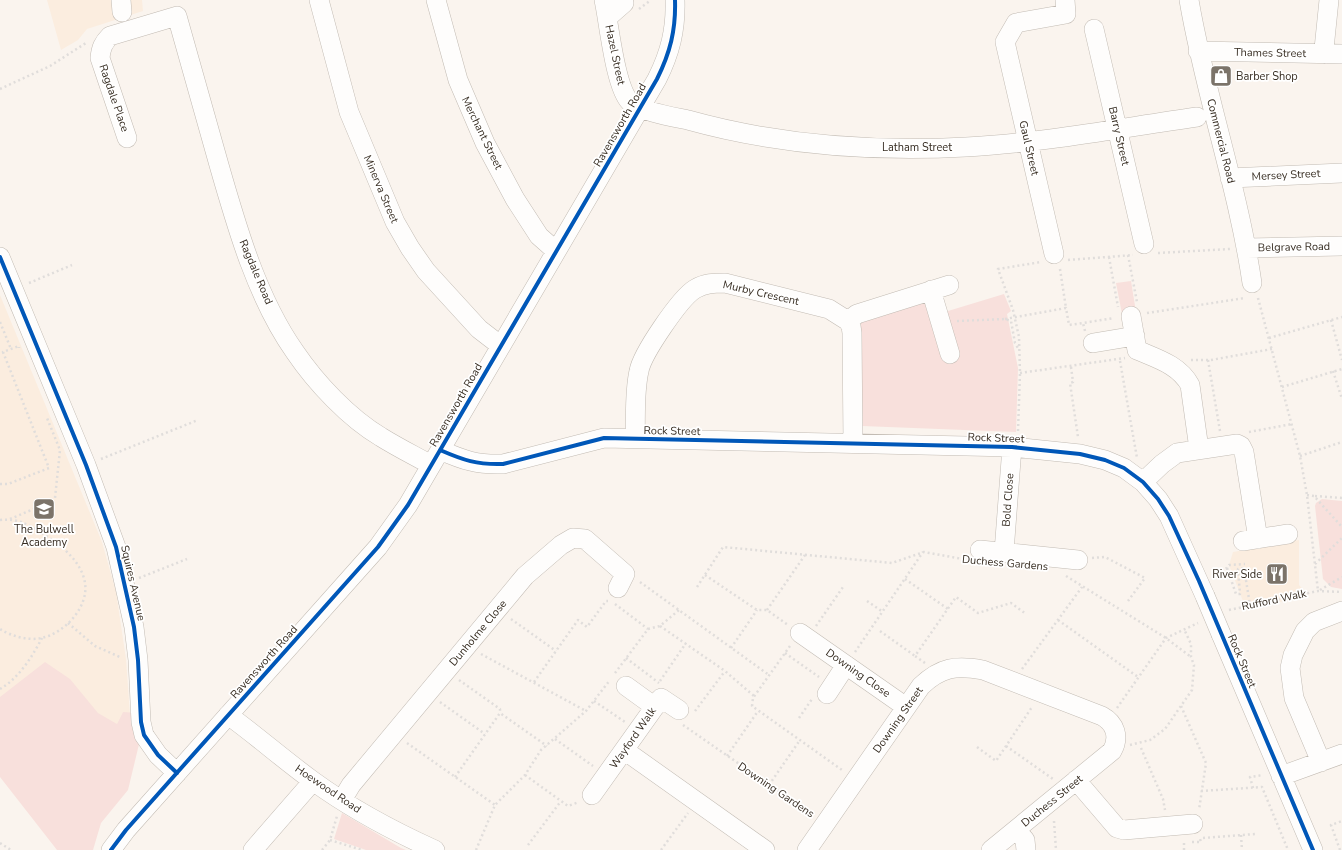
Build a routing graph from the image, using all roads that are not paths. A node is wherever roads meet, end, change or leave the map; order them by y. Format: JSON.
{"nodes":[{"id":1,"x":318,"y":0,"type":"edge"},
{"id":2,"x":436,"y":0,"type":"edge"},
{"id":3,"x":675,"y":0,"type":"edge"},
{"id":4,"x":1065,"y":0,"type":"edge"},
{"id":5,"x":1189,"y":0,"type":"edge"},
{"id":6,"x":1329,"y":0,"type":"edge"},
{"id":7,"x":624,"y":3,"type":"dead end"},
{"id":8,"x":606,"y":9,"type":"edge"},
{"id":9,"x":177,"y":16,"type":"joint"},
{"id":10,"x":1094,"y":29,"type":"dead end"},
{"id":11,"x":1198,"y":51,"type":"junction"},
{"id":12,"x":1334,"y":54,"type":"edge"},
{"id":13,"x":640,"y":107,"type":"junction"},
{"id":14,"x":1196,"y":117,"type":"dead end"},
{"id":15,"x":1117,"y":128,"type":"junction"},
{"id":16,"x":127,"y":138,"type":"dead end"},
{"id":17,"x":1028,"y":141,"type":"junction"},
{"id":18,"x":1342,"y":172,"type":"edge"},
{"id":19,"x":1230,"y":178,"type":"junction"},
{"id":20,"x":1342,"y":246,"type":"edge"},
{"id":21,"x":1247,"y":248,"type":"junction"},
{"id":22,"x":556,"y":251,"type":"junction"},
{"id":23,"x":1144,"y":251,"type":"road end"},
{"id":24,"x":0,"y":257,"type":"edge"},
{"id":25,"x":1056,"y":261,"type":"road end"},
{"id":26,"x":949,"y":285,"type":"dead end"},
{"id":27,"x":931,"y":290,"type":"junction"},
{"id":28,"x":1253,"y":292,"type":"road end"},
{"id":29,"x":1130,"y":316,"type":"road end"},
{"id":30,"x":848,"y":321,"type":"junction"},
{"id":31,"x":1136,"y":343,"type":"junction"},
{"id":32,"x":501,"y":346,"type":"junction"},
{"id":33,"x":1089,"y":346,"type":"road end"},
{"id":34,"x":950,"y":354,"type":"dead end"},
{"id":35,"x":636,"y":439,"type":"junction"},
{"id":36,"x":853,"y":444,"type":"junction"},
{"id":37,"x":1012,"y":447,"type":"junction"},
{"id":38,"x":1199,"y":449,"type":"junction"},
{"id":39,"x":436,"y":457,"type":"junction"},
{"id":40,"x":1149,"y":477,"type":"junction"},
{"id":41,"x":1288,"y":534,"type":"dead end"},
{"id":42,"x":1004,"y":552,"type":"junction"},
{"id":43,"x":976,"y":555,"type":"road end"},
{"id":44,"x":1078,"y":560,"type":"road end"},
{"id":45,"x":622,"y":581,"type":"road end"},
{"id":46,"x":1342,"y":611,"type":"edge"},
{"id":47,"x":801,"y":643,"type":"road end"},
{"id":48,"x":846,"y":665,"type":"junction"},
{"id":49,"x":626,"y":686,"type":"dead end"},
{"id":50,"x":822,"y":689,"type":"road end"},
{"id":51,"x":659,"y":696,"type":"junction"},
{"id":52,"x":906,"y":707,"type":"junction"},
{"id":53,"x":228,"y":715,"type":"junction"},
{"id":54,"x":686,"y":718,"type":"road end"},
{"id":55,"x":1113,"y":749,"type":"joint"},
{"id":56,"x":624,"y":750,"type":"junction"},
{"id":57,"x":1342,"y":754,"type":"edge"},
{"id":58,"x":1321,"y":762,"type":"junction"},
{"id":59,"x":177,"y":773,"type":"junction"},
{"id":60,"x":1281,"y":774,"type":"junction"},
{"id":61,"x":313,"y":781,"type":"junction"},
{"id":62,"x":1065,"y":790,"type":"junction"},
{"id":63,"x":592,"y":795,"type":"road end"},
{"id":64,"x":342,"y":800,"type":"junction"},
{"id":65,"x":1197,"y":826,"type":"road end"},
{"id":66,"x":1016,"y":830,"type":"junction"},
{"id":67,"x":111,"y":850,"type":"edge"},
{"id":68,"x":253,"y":850,"type":"edge"},
{"id":69,"x":435,"y":850,"type":"edge"},
{"id":70,"x":765,"y":850,"type":"edge"},
{"id":71,"x":807,"y":850,"type":"edge"},
{"id":72,"x":991,"y":850,"type":"edge"},
{"id":73,"x":1026,"y":850,"type":"edge"},
{"id":74,"x":1313,"y":850,"type":"edge"}],
"edges":[{"from":1,"to":32,"type":"street","name":"Minerva Street"},
{"from":2,"to":22,"type":"street","name":"Merchant Street"},
{"from":3,"to":13,"type":"street","name":"Ravensworth Road"},
{"from":4,"to":17,"type":"street","name":"Gaul Street"},
{"from":5,"to":11,"type":"street","name":"Commercial Road"},
{"from":6,"to":12,"type":"street"},
{"from":7,"to":8,"type":"street","name":"Hazel Street"},
{"from":8,"to":13,"type":"street","name":"Hazel Street"},
{"from":9,"to":16,"type":"street","name":"Ragdale Place"},
{"from":9,"to":39,"type":"street","name":"Ragdale Road"},
{"from":10,"to":15,"type":"street","name":"Barry Street"},
{"from":11,"to":12,"type":"street","name":"Thames Street"},
{"from":11,"to":19,"type":"street","name":"Commercial Road"},
{"from":13,"to":17,"type":"street","name":"Latham Street"},
{"from":13,"to":22,"type":"street","name":"Ravensworth Road"},
{"from":14,"to":15,"type":"street","name":"Latham Street"},
{"from":15,"to":17,"type":"street","name":"Latham Street"},
{"from":15,"to":23,"type":"street","name":"Barry Street"},
{"from":17,"to":25,"type":"street","name":"Gaul Street"},
{"from":18,"to":19,"type":"street","name":"Mersey Street"},
{"from":19,"to":21,"type":"street","name":"Commercial Road"},
{"from":20,"to":21,"type":"street","name":"Belgrave Road"},
{"from":21,"to":28,"type":"street","name":"Commercial Road"},
{"from":22,"to":32,"type":"street","name":"Ravensworth Road"},
{"from":24,"to":59,"type":"street","name":"Squires Avenue"},
{"from":26,"to":27,"type":"street"},
{"from":27,"to":30,"type":"street"},
{"from":27,"to":34,"type":"street"},
{"from":29,"to":31,"type":"street"},
{"from":30,"to":35,"type":"street","name":"Murby Crescent"},
{"from":30,"to":36,"type":"street"},
{"from":31,"to":33,"type":"street"},
{"from":31,"to":38,"type":"street"},
{"from":32,"to":39,"type":"street","name":"Ravensworth Road"},
{"from":35,"to":36,"type":"street","name":"Rock Street"},
{"from":35,"to":39,"type":"street","name":"Rock Street"},
{"from":36,"to":37,"type":"street","name":"Rock Street"},
{"from":37,"to":40,"type":"street","name":"Rock Street"},
{"from":37,"to":42,"type":"street","name":"Bold Close"},
{"from":38,"to":40,"type":"street"},
{"from":38,"to":41,"type":"street"},
{"from":39,"to":53,"type":"street","name":"Ravensworth Road"},
{"from":40,"to":60,"type":"street","name":"Rock Street","bridge":true},
{"from":42,"to":43,"type":"street"},
{"from":42,"to":44,"type":"street"},
{"from":45,"to":64,"type":"street","name":"Dunholme Close"},
{"from":46,"to":58,"type":"street"},
{"from":47,"to":48,"type":"street","name":"Downing Close"},
{"from":48,"to":50,"type":"street"},
{"from":48,"to":52,"type":"street","name":"Downing Close"},
{"from":49,"to":51,"type":"street"},
{"from":51,"to":54,"type":"street","name":"Wayford Walk"},
{"from":51,"to":56,"type":"street","name":"Wayford Walk"},
{"from":52,"to":55,"type":"street","name":"Downing Street"},
{"from":52,"to":71,"type":"street","name":"Downing Street"},
{"from":53,"to":59,"type":"street","name":"Ravensworth Road"},
{"from":53,"to":61,"type":"street","name":"Hoewood Road"},
{"from":55,"to":62,"type":"street","name":"Duchess Street"},
{"from":56,"to":63,"type":"street","name":"Wayford Walk"},
{"from":56,"to":70,"type":"street"},
{"from":57,"to":58,"type":"street"},
{"from":58,"to":60,"type":"street"},
{"from":59,"to":67,"type":"street"},
{"from":60,"to":74,"type":"street","name":"Rock Street"},
{"from":61,"to":64,"type":"street","name":"Hoewood Road"},
{"from":61,"to":68,"type":"street"},
{"from":62,"to":65,"type":"street"},
{"from":62,"to":66,"type":"street","name":"Duchess Street"},
{"from":64,"to":69,"type":"street","name":"Hoewood Road"},
{"from":66,"to":72,"type":"street","name":"Duchess Street"},
{"from":66,"to":73,"type":"street"}]}
